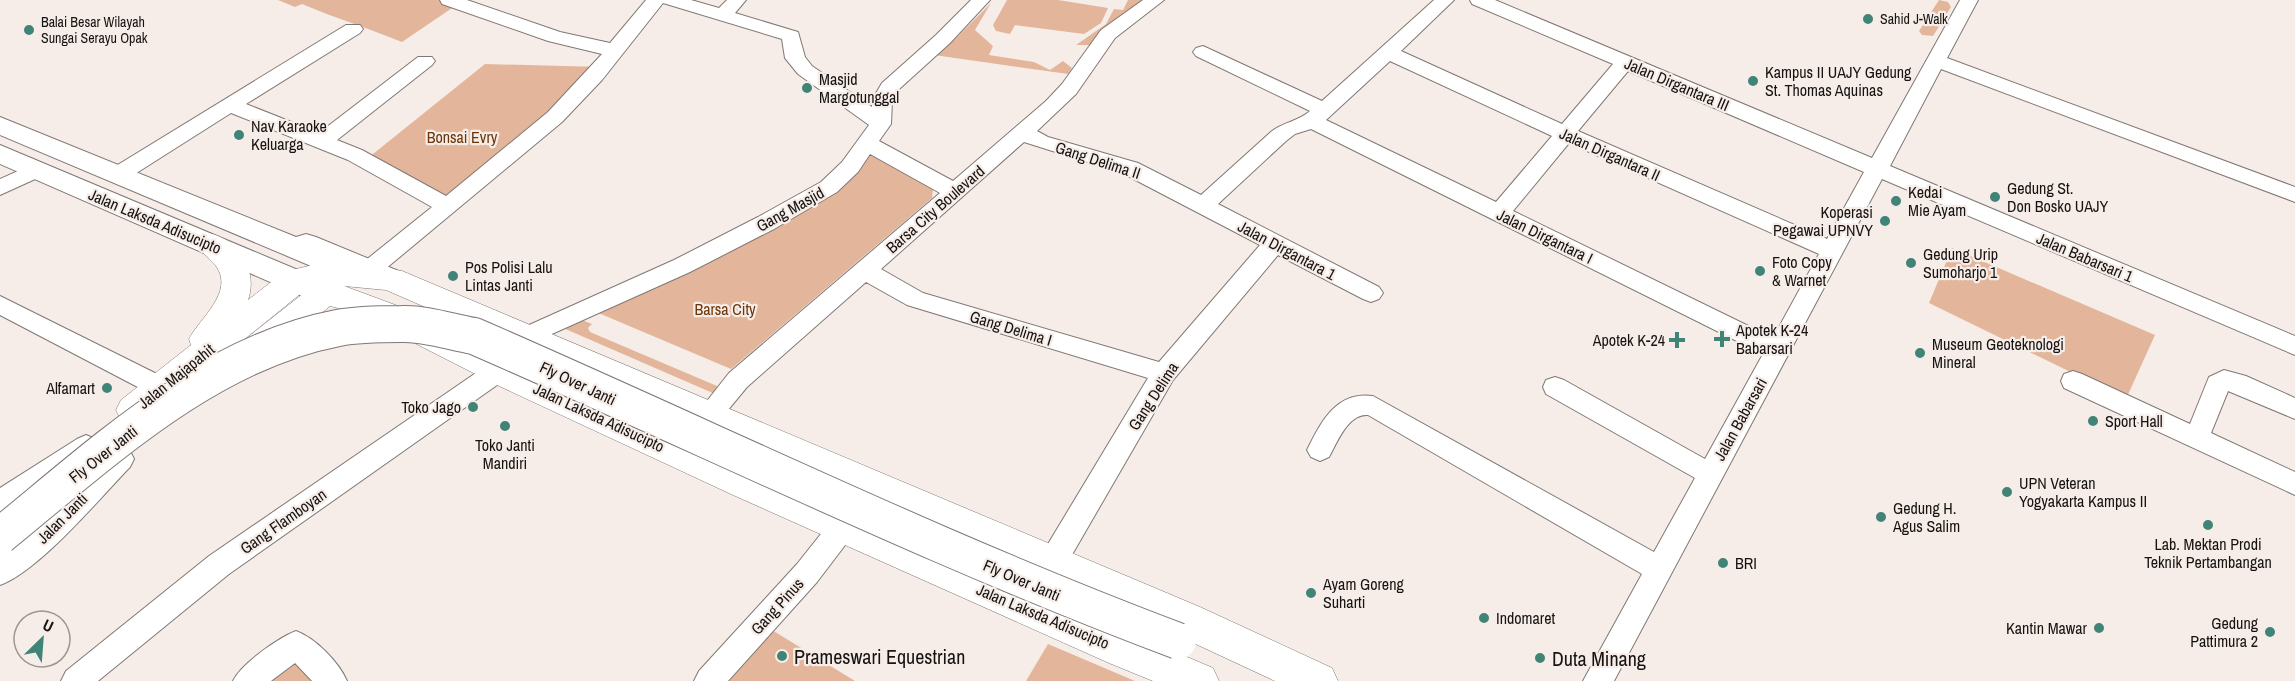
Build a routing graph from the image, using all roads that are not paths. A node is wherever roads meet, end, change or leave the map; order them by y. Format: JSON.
{"nodes":[{"id":1,"x":449,"y":0,"type":"edge"},
{"id":2,"x":656,"y":0,"type":"edge"},
{"id":3,"x":670,"y":0,"type":"edge"},
{"id":4,"x":981,"y":0,"type":"edge"},
{"id":5,"x":1155,"y":0,"type":"edge"},
{"id":6,"x":1445,"y":0,"type":"edge"},
{"id":7,"x":1969,"y":0,"type":"edge"},
{"id":8,"x":1489,"y":2,"type":"edge"},
{"id":9,"x":730,"y":7,"type":"edge"},
{"id":10,"x":353,"y":29,"type":"dead end"},
{"id":11,"x":613,"y":50,"type":"junction"},
{"id":12,"x":1203,"y":52,"type":"dead end"},
{"id":13,"x":1389,"y":53,"type":"junction"},
{"id":14,"x":1935,"y":60,"type":"junction"},
{"id":15,"x":424,"y":61,"type":"dead end"},
{"id":16,"x":1625,"y":62,"type":"junction"},
{"id":17,"x":229,"y":105,"type":"junction"},
{"id":18,"x":1318,"y":116,"type":"junction"},
{"id":19,"x":0,"y":124,"type":"edge"},
{"id":20,"x":881,"y":124,"type":"junction"},
{"id":21,"x":1023,"y":134,"type":"junction"},
{"id":22,"x":1566,"y":134,"type":"junction"},
{"id":23,"x":321,"y":142,"type":"junction"},
{"id":24,"x":867,"y":144,"type":"junction"},
{"id":25,"x":49,"y":145,"type":"junction"},
{"id":26,"x":19,"y":162,"type":"edge"},
{"id":27,"x":1875,"y":168,"type":"junction"},
{"id":28,"x":118,"y":174,"type":"junction"},
{"id":29,"x":0,"y":188,"type":"edge"},
{"id":30,"x":955,"y":192,"type":"junction"},
{"id":31,"x":2295,"y":195,"type":"edge"},
{"id":32,"x":447,"y":206,"type":"junction"},
{"id":33,"x":1203,"y":206,"type":"junction"},
{"id":34,"x":1499,"y":213,"type":"junction"},
{"id":35,"x":1274,"y":244,"type":"junction"},
{"id":36,"x":212,"y":245,"type":"junction"},
{"id":37,"x":1833,"y":251,"type":"junction"},
{"id":38,"x":864,"y":270,"type":"junction"},
{"id":39,"x":351,"y":274,"type":"junction"},
{"id":40,"x":295,"y":280,"type":"junction"},
{"id":41,"x":1371,"y":293,"type":"dead end"},
{"id":42,"x":0,"y":305,"type":"edge"},
{"id":43,"x":422,"y":333,"type":"junction"},
{"id":44,"x":526,"y":336,"type":"junction"},
{"id":45,"x":2295,"y":346,"type":"edge"},
{"id":46,"x":1778,"y":351,"type":"junction"},
{"id":47,"x":498,"y":371,"type":"junction"},
{"id":48,"x":1164,"y":373,"type":"junction"},
{"id":49,"x":2073,"y":381,"type":"dead end"},
{"id":50,"x":1555,"y":387,"type":"dead end"},
{"id":51,"x":176,"y":395,"type":"junction"},
{"id":52,"x":662,"y":395,"type":"junction"},
{"id":53,"x":2295,"y":409,"type":"edge"},
{"id":54,"x":709,"y":415,"type":"junction"},
{"id":55,"x":629,"y":431,"type":"junction"},
{"id":56,"x":2196,"y":439,"type":"junction"},
{"id":57,"x":1320,"y":450,"type":"dead end"},
{"id":58,"x":121,"y":459,"type":"junction"},
{"id":59,"x":1710,"y":474,"type":"junction"},
{"id":60,"x":2295,"y":484,"type":"edge"},
{"id":61,"x":7,"y":520,"type":"edge"},
{"id":62,"x":842,"y":528,"type":"junction"},
{"id":63,"x":0,"y":557,"type":"edge"},
{"id":64,"x":1052,"y":562,"type":"junction"},
{"id":65,"x":1658,"y":569,"type":"junction"},
{"id":66,"x":0,"y":573,"type":"edge"},
{"id":67,"x":76,"y":681,"type":"edge"},
{"id":68,"x":248,"y":681,"type":"edge"},
{"id":69,"x":332,"y":681,"type":"edge"},
{"id":70,"x":709,"y":681,"type":"edge"},
{"id":71,"x":1199,"y":681,"type":"edge"},
{"id":72,"x":1286,"y":681,"type":"edge"},
{"id":73,"x":1318,"y":681,"type":"edge"},
{"id":74,"x":1598,"y":681,"type":"edge"}],
"edges":[{"from":1,"to":11,"type":"street"},
{"from":2,"to":11,"type":"street"},
{"from":3,"to":9,"type":"street"},
{"from":4,"to":20,"type":"street","name":"Gang Masjid"},
{"from":5,"to":21,"type":"street","name":"Barsa City Boulevard"},
{"from":6,"to":13,"type":"street"},
{"from":7,"to":14,"type":"street","name":"Jalan Babarsari"},
{"from":8,"to":16,"type":"street","name":"Jalan Dirgantara III"},
{"from":9,"to":20,"type":"street"},
{"from":10,"to":17,"type":"street"},
{"from":11,"to":32,"type":"street"},
{"from":12,"to":18,"type":"street","name":"Jalan Dirgantara I"},
{"from":13,"to":18,"type":"street"},
{"from":13,"to":22,"type":"street","name":"Jalan Dirgantara II"},
{"from":14,"to":27,"type":"street","name":"Jalan Babarsari"},
{"from":14,"to":31,"type":"street"},
{"from":15,"to":23,"type":"street"},
{"from":16,"to":22,"type":"street"},
{"from":16,"to":27,"type":"street","name":"Jalan Dirgantara III"},
{"from":17,"to":23,"type":"street"},
{"from":17,"to":28,"type":"street"},
{"from":18,"to":33,"type":"street"},
{"from":18,"to":34,"type":"street","name":"Jalan Dirgantara I"},
{"from":19,"to":25,"type":"main road","name":"Jalan Laksda Adisucipto"},
{"from":20,"to":24,"type":"street","name":"Gang Masjid"},
{"from":21,"to":30,"type":"street","name":"Barsa City Boulevard"},
{"from":21,"to":33,"type":"street","name":"Gang Delima II"},
{"from":22,"to":34,"type":"street"},
{"from":22,"to":37,"type":"street","name":"Jalan Dirgantara II"},
{"from":23,"to":32,"type":"street"},
{"from":24,"to":30,"type":"street"},
{"from":24,"to":44,"type":"street","name":"Gang Masjid"},
{"from":25,"to":26,"type":"main road"},
{"from":25,"to":28,"type":"main road","name":"Jalan Laksda Adisucipto"},
{"from":26,"to":29,"type":"street"},
{"from":26,"to":36,"type":"main road","name":"Jalan Laksda Adisucipto"},
{"from":27,"to":37,"type":"street","name":"Jalan Babarsari"},
{"from":27,"to":45,"type":"street","name":"Jalan Babarsari 1"},
{"from":28,"to":39,"type":"main road","name":"Jalan Laksda Adisucipto"},
{"from":28,"to":39,"type":"main road","name":"Jalan Laksda Adisucipto"},
{"from":30,"to":38,"type":"street","name":"Barsa City Boulevard"},
{"from":32,"to":39,"type":"street"},
{"from":33,"to":35,"type":"street","name":"Jalan Dirgantara 1"},
{"from":34,"to":46,"type":"street","name":"Jalan Dirgantara I"},
{"from":35,"to":41,"type":"street","name":"Jalan Dirgantara 1"},
{"from":35,"to":48,"type":"street","name":"Gang Delima"},
{"from":36,"to":40,"type":"main road","name":"Jalan Laksda Adisucipto"},
{"from":36,"to":51,"type":"highway"},
{"from":37,"to":46,"type":"street","name":"Jalan Babarsari"},
{"from":38,"to":48,"type":"street","name":"Gang Delima I"},
{"from":38,"to":54,"type":"street","name":"Barsa City Boulevard"},
{"from":39,"to":40,"type":"highway"},
{"from":39,"to":43,"type":"highway","name":"Jalan Laksda Adisucipto"},
{"from":39,"to":44,"type":"highway","name":"Jalan Laksda Adisucipto"},
{"from":39,"to":51,"type":"highway"},
{"from":40,"to":51,"type":"highway","name":"Jalan Majapahit"},
{"from":42,"to":51,"type":"street"},
{"from":43,"to":47,"type":"highway","name":"Jalan Laksda Adisucipto"},
{"from":43,"to":51,"type":"highway"},
{"from":44,"to":52,"type":"highway","name":"Jalan Laksda Adisucipto"},
{"from":46,"to":59,"type":"street","name":"Jalan Babarsari"},
{"from":47,"to":55,"type":"highway","name":"Jalan Laksda Adisucipto"},
{"from":47,"to":67,"type":"street","name":"Gang Flamboyan"},
{"from":48,"to":64,"type":"street","name":"Gang Delima"},
{"from":49,"to":56,"type":"street"},
{"from":50,"to":59,"type":"street"},
{"from":51,"to":58,"type":"highway","name":"Jalan Majapahit"},
{"from":51,"to":61,"type":"highway","name":"Jalan Majapahit"},
{"from":52,"to":54,"type":"highway","name":"Jalan Laksda Adisucipto"},
{"from":52,"to":55,"type":"highway"},
{"from":53,"to":56,"type":"street"},
{"from":54,"to":64,"type":"highway","name":"Jalan Laksda Adisucipto"},
{"from":55,"to":62,"type":"highway","name":"Jalan Laksda Adisucipto"},
{"from":56,"to":60,"type":"street"},
{"from":57,"to":65,"type":"street"},
{"from":58,"to":61,"type":"highway","name":"Jalan Majapahit"},
{"from":58,"to":66,"type":"street","name":"Jalan Janti"},
{"from":59,"to":65,"type":"street","name":"Jalan Babarsari"},
{"from":61,"to":63,"type":"highway","name":"Jalan Majapahit"},
{"from":61,"to":72,"type":"highway","name":"Fly Over Janti","bridge":true},
{"from":62,"to":70,"type":"street","name":"Gang Pinus"},
{"from":62,"to":71,"type":"highway","name":"Jalan Laksda Adisucipto"},
{"from":64,"to":73,"type":"highway","name":"Jalan Laksda Adisucipto"},
{"from":65,"to":74,"type":"street","name":"Jalan Babarsari"},
{"from":68,"to":69,"type":"street"}]}
